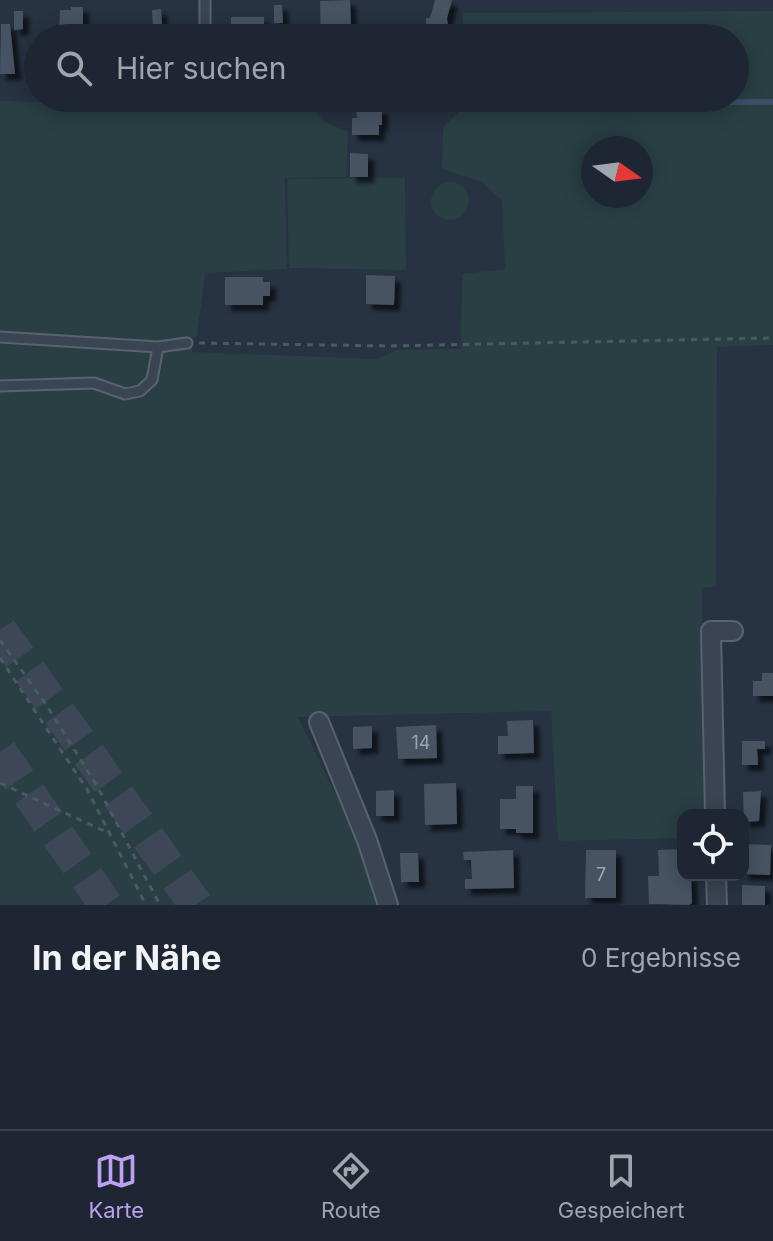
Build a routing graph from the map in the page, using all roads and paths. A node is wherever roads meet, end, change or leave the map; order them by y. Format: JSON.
{"nodes":[{"id":1,"x":205,"y":0,"type":"edge"},
{"id":2,"x":205,"y":24,"type":"edge"},
{"id":3,"x":0,"y":337,"type":"edge"},
{"id":4,"x":773,"y":338,"type":"edge"},
{"id":5,"x":187,"y":343,"type":"joint"},
{"id":6,"x":158,"y":347,"type":"junction"},
{"id":7,"x":0,"y":386,"type":"edge"},
{"id":8,"x":733,"y":631,"type":"dead end"},
{"id":9,"x":0,"y":640,"type":"edge"},
{"id":10,"x":0,"y":658,"type":"edge"},
{"id":11,"x":319,"y":722,"type":"dead end"},
{"id":12,"x":0,"y":783,"type":"edge"},
{"id":13,"x":715,"y":809,"type":"edge"},
{"id":14,"x":110,"y":833,"type":"junction"},
{"id":15,"x":716,"y":881,"type":"edge"},
{"id":16,"x":146,"y":905,"type":"edge"},
{"id":17,"x":160,"y":905,"type":"edge"},
{"id":18,"x":388,"y":905,"type":"edge"},
{"id":19,"x":717,"y":905,"type":"edge"}],
"edges":[{"from":1,"to":2,"type":"lane"},
{"from":3,"to":6,"type":"lane"},
{"from":4,"to":5,"type":"path"},
{"from":5,"to":6,"type":"lane"},
{"from":6,"to":7,"type":"lane"},
{"from":8,"to":13,"type":"street"},
{"from":9,"to":17,"type":"path"},
{"from":10,"to":14,"type":"path"},
{"from":11,"to":18,"type":"street"},
{"from":12,"to":14,"type":"path"},
{"from":14,"to":16,"type":"path"},
{"from":15,"to":19,"type":"street"}]}
